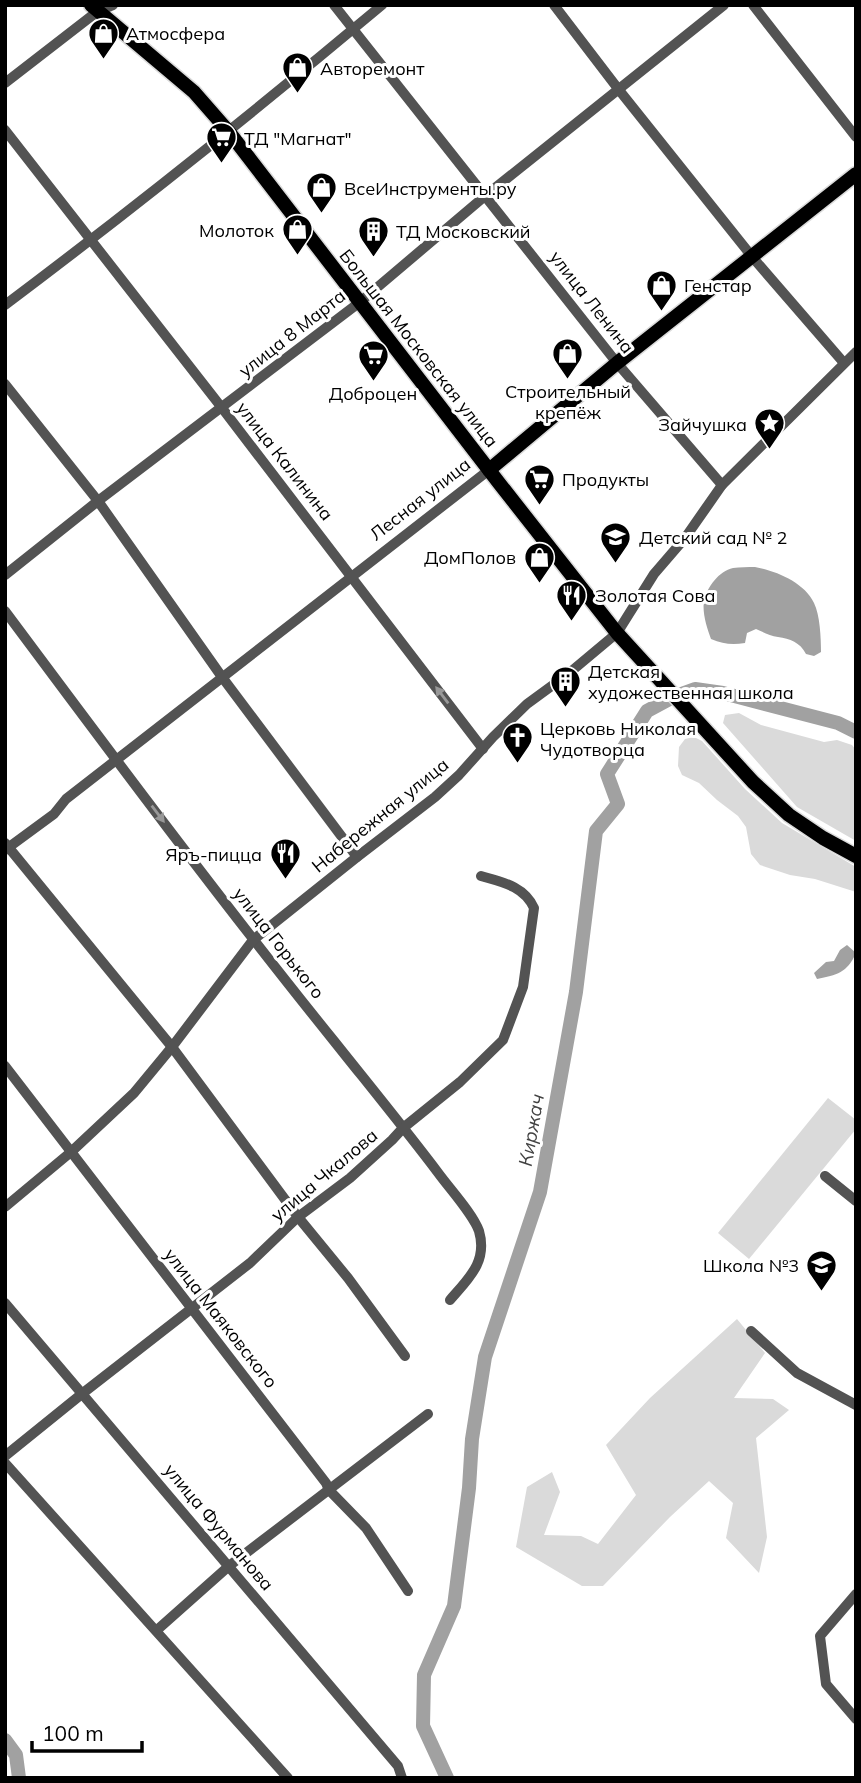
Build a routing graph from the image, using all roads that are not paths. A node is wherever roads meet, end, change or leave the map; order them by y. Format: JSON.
{"nodes":[{"id":1,"x":113,"y":5,"type":"edge"},
{"id":2,"x":334,"y":5,"type":"edge"},
{"id":3,"x":382,"y":5,"type":"edge"},
{"id":4,"x":554,"y":5,"type":"edge"},
{"id":5,"x":724,"y":5,"type":"edge"},
{"id":6,"x":753,"y":5,"type":"edge"},
{"id":7,"x":94,"y":8,"type":"edge"},
{"id":8,"x":354,"y":29,"type":"junction"},
{"id":9,"x":5,"y":83,"type":"edge"},
{"id":10,"x":619,"y":90,"type":"junction"},
{"id":11,"x":5,"y":130,"type":"edge"},
{"id":12,"x":229,"y":132,"type":"junction"},
{"id":13,"x":856,"y":137,"type":"edge"},
{"id":14,"x":856,"y":174,"type":"edge"},
{"id":15,"x":485,"y":196,"type":"junction"},
{"id":16,"x":91,"y":241,"type":"junction"},
{"id":17,"x":752,"y":256,"type":"junction"},
{"id":18,"x":360,"y":302,"type":"junction"},
{"id":19,"x":5,"y":305,"type":"edge"},
{"id":20,"x":856,"y":352,"type":"edge"},
{"id":21,"x":617,"y":363,"type":"junction"},
{"id":22,"x":845,"y":363,"type":"junction"},
{"id":23,"x":5,"y":384,"type":"edge"},
{"id":24,"x":222,"y":408,"type":"junction"},
{"id":25,"x":489,"y":470,"type":"junction"},
{"id":26,"x":722,"y":485,"type":"junction"},
{"id":27,"x":98,"y":501,"type":"junction"},
{"id":28,"x":5,"y":575,"type":"edge"},
{"id":29,"x":351,"y":576,"type":"junction"},
{"id":30,"x":5,"y":611,"type":"edge"},
{"id":31,"x":617,"y":633,"type":"junction"},
{"id":32,"x":222,"y":677,"type":"junction"},
{"id":33,"x":483,"y":749,"type":"junction"},
{"id":34,"x":117,"y":759,"type":"junction"},
{"id":35,"x":6,"y":847,"type":"edge"},
{"id":36,"x":856,"y":856,"type":"edge"},
{"id":37,"x":357,"y":857,"type":"junction"},
{"id":38,"x":481,"y":876,"type":"dead end"},
{"id":39,"x":253,"y":940,"type":"junction"},
{"id":40,"x":172,"y":1047,"type":"junction"},
{"id":41,"x":5,"y":1066,"type":"edge"},
{"id":42,"x":403,"y":1128,"type":"junction"},
{"id":43,"x":71,"y":1152,"type":"junction"},
{"id":44,"x":825,"y":1176,"type":"dead end"},
{"id":45,"x":856,"y":1200,"type":"edge"},
{"id":46,"x":5,"y":1207,"type":"edge"},
{"id":47,"x":298,"y":1217,"type":"junction"},
{"id":48,"x":450,"y":1300,"type":"dead end"},
{"id":49,"x":5,"y":1303,"type":"edge"},
{"id":50,"x":192,"y":1310,"type":"junction"},
{"id":51,"x":751,"y":1331,"type":"dead end"},
{"id":52,"x":405,"y":1356,"type":"dead end"},
{"id":53,"x":83,"y":1393,"type":"junction"},
{"id":54,"x":855,"y":1402,"type":"edge"},
{"id":55,"x":428,"y":1414,"type":"dead end"},
{"id":56,"x":5,"y":1456,"type":"edge"},
{"id":57,"x":5,"y":1463,"type":"edge"},
{"id":58,"x":329,"y":1490,"type":"junction"},
{"id":59,"x":229,"y":1566,"type":"junction"},
{"id":60,"x":408,"y":1591,"type":"dead end"},
{"id":61,"x":856,"y":1594,"type":"edge"},
{"id":62,"x":846,"y":1605,"type":"junction"},
{"id":63,"x":856,"y":1613,"type":"edge"},
{"id":64,"x":157,"y":1630,"type":"junction"},
{"id":65,"x":856,"y":1719,"type":"edge"},
{"id":66,"x":286,"y":1777,"type":"edge"},
{"id":67,"x":402,"y":1778,"type":"edge"}],
"edges":[{"from":1,"to":7,"type":"street"},
{"from":2,"to":8,"type":"street","name":"улица Ленина"},
{"from":3,"to":8,"type":"street"},
{"from":4,"to":10,"type":"street"},
{"from":5,"to":10,"type":"street","name":"улица 8 Марта"},
{"from":6,"to":13,"type":"street"},
{"from":7,"to":9,"type":"street"},
{"from":7,"to":12,"type":"main road","name":"Большая Московская улица"},
{"from":8,"to":12,"type":"street"},
{"from":8,"to":15,"type":"street","name":"улица Ленина"},
{"from":10,"to":15,"type":"street","name":"улица 8 Марта"},
{"from":10,"to":17,"type":"street"},
{"from":11,"to":16,"type":"street","name":"улица Калинина"},
{"from":12,"to":16,"type":"street"},
{"from":12,"to":18,"type":"main road","name":"Большая Московская улица"},
{"from":14,"to":17,"type":"main road","name":"Лесная улица"},
{"from":15,"to":18,"type":"street","name":"улица 8 Марта"},
{"from":15,"to":21,"type":"street","name":"улица Ленина"},
{"from":16,"to":19,"type":"street"},
{"from":16,"to":24,"type":"street","name":"улица Калинина"},
{"from":17,"to":21,"type":"main road","name":"Лесная улица"},
{"from":17,"to":22,"type":"street"},
{"from":18,"to":24,"type":"street","name":"улица 8 Марта"},
{"from":18,"to":25,"type":"main road","name":"Большая Московская улица"},
{"from":20,"to":22,"type":"street","name":"Набережная улица"},
{"from":21,"to":25,"type":"main road","name":"Лесная улица"},
{"from":21,"to":26,"type":"street","name":"улица Ленина"},
{"from":22,"to":26,"type":"street","name":"Набережная улица"},
{"from":23,"to":27,"type":"street"},
{"from":24,"to":27,"type":"street","name":"улица 8 Марта"},
{"from":24,"to":29,"type":"street","name":"улица Калинина"},
{"from":25,"to":29,"type":"street","name":"Лесная улица"},
{"from":25,"to":31,"type":"main road","name":"Большая Московская улица"},
{"from":26,"to":31,"type":"street","name":"Набережная улица"},
{"from":27,"to":28,"type":"street","name":"улица 8 Марта"},
{"from":27,"to":32,"type":"street"},
{"from":29,"to":32,"type":"street","name":"Лесная улица"},
{"from":33,"to":29,"type":"street","name":"улица Калинина","one_way":true},
{"from":30,"to":34,"type":"street","name":"улица Горького"},
{"from":31,"to":33,"type":"street","name":"Набережная улица"},
{"from":31,"to":36,"type":"main road","name":"Большая Московская улица"},
{"from":32,"to":34,"type":"street","name":"Лесная улица"},
{"from":32,"to":37,"type":"street"},
{"from":33,"to":37,"type":"street","name":"Набережная улица"},
{"from":34,"to":35,"type":"street","name":"Лесная улица"},
{"from":34,"to":39,"type":"street","name":"улица Горького","one_way":true},
{"from":35,"to":40,"type":"street"},
{"from":37,"to":39,"type":"street","name":"Набережная улица"},
{"from":38,"to":42,"type":"street","name":"улица Чкалова"},
{"from":39,"to":40,"type":"street","name":"Набережная улица"},
{"from":39,"to":42,"type":"street","name":"улица Горького"},
{"from":40,"to":43,"type":"street","name":"Набережная улица"},
{"from":40,"to":47,"type":"street"},
{"from":41,"to":43,"type":"street","name":"улица Маяковского"},
{"from":42,"to":47,"type":"street","name":"улица Чкалова"},
{"from":42,"to":48,"type":"street","name":"улица Горького"},
{"from":43,"to":46,"type":"street","name":"Набережная улица"},
{"from":43,"to":50,"type":"street","name":"улица Маяковского"},
{"from":44,"to":45,"type":"street"},
{"from":47,"to":50,"type":"street","name":"улица Чкалова"},
{"from":47,"to":52,"type":"street"},
{"from":49,"to":53,"type":"street","name":"улица Фурманова"},
{"from":50,"to":53,"type":"street","name":"улица Чкалова"},
{"from":50,"to":58,"type":"street","name":"улица Маяковского"},
{"from":51,"to":54,"type":"street"},
{"from":53,"to":56,"type":"street","name":"улица Чкалова"},
{"from":53,"to":59,"type":"street","name":"улица Фурманова"},
{"from":55,"to":58,"type":"street"},
{"from":57,"to":64,"type":"street"},
{"from":58,"to":59,"type":"street"},
{"from":58,"to":60,"type":"street","name":"улица Маяковского"},
{"from":59,"to":64,"type":"street"},
{"from":59,"to":67,"type":"street","name":"улица Фурманова"},
{"from":61,"to":62,"type":"street"},
{"from":62,"to":63,"type":"street"},
{"from":62,"to":65,"type":"street"},
{"from":64,"to":66,"type":"street"}]}
